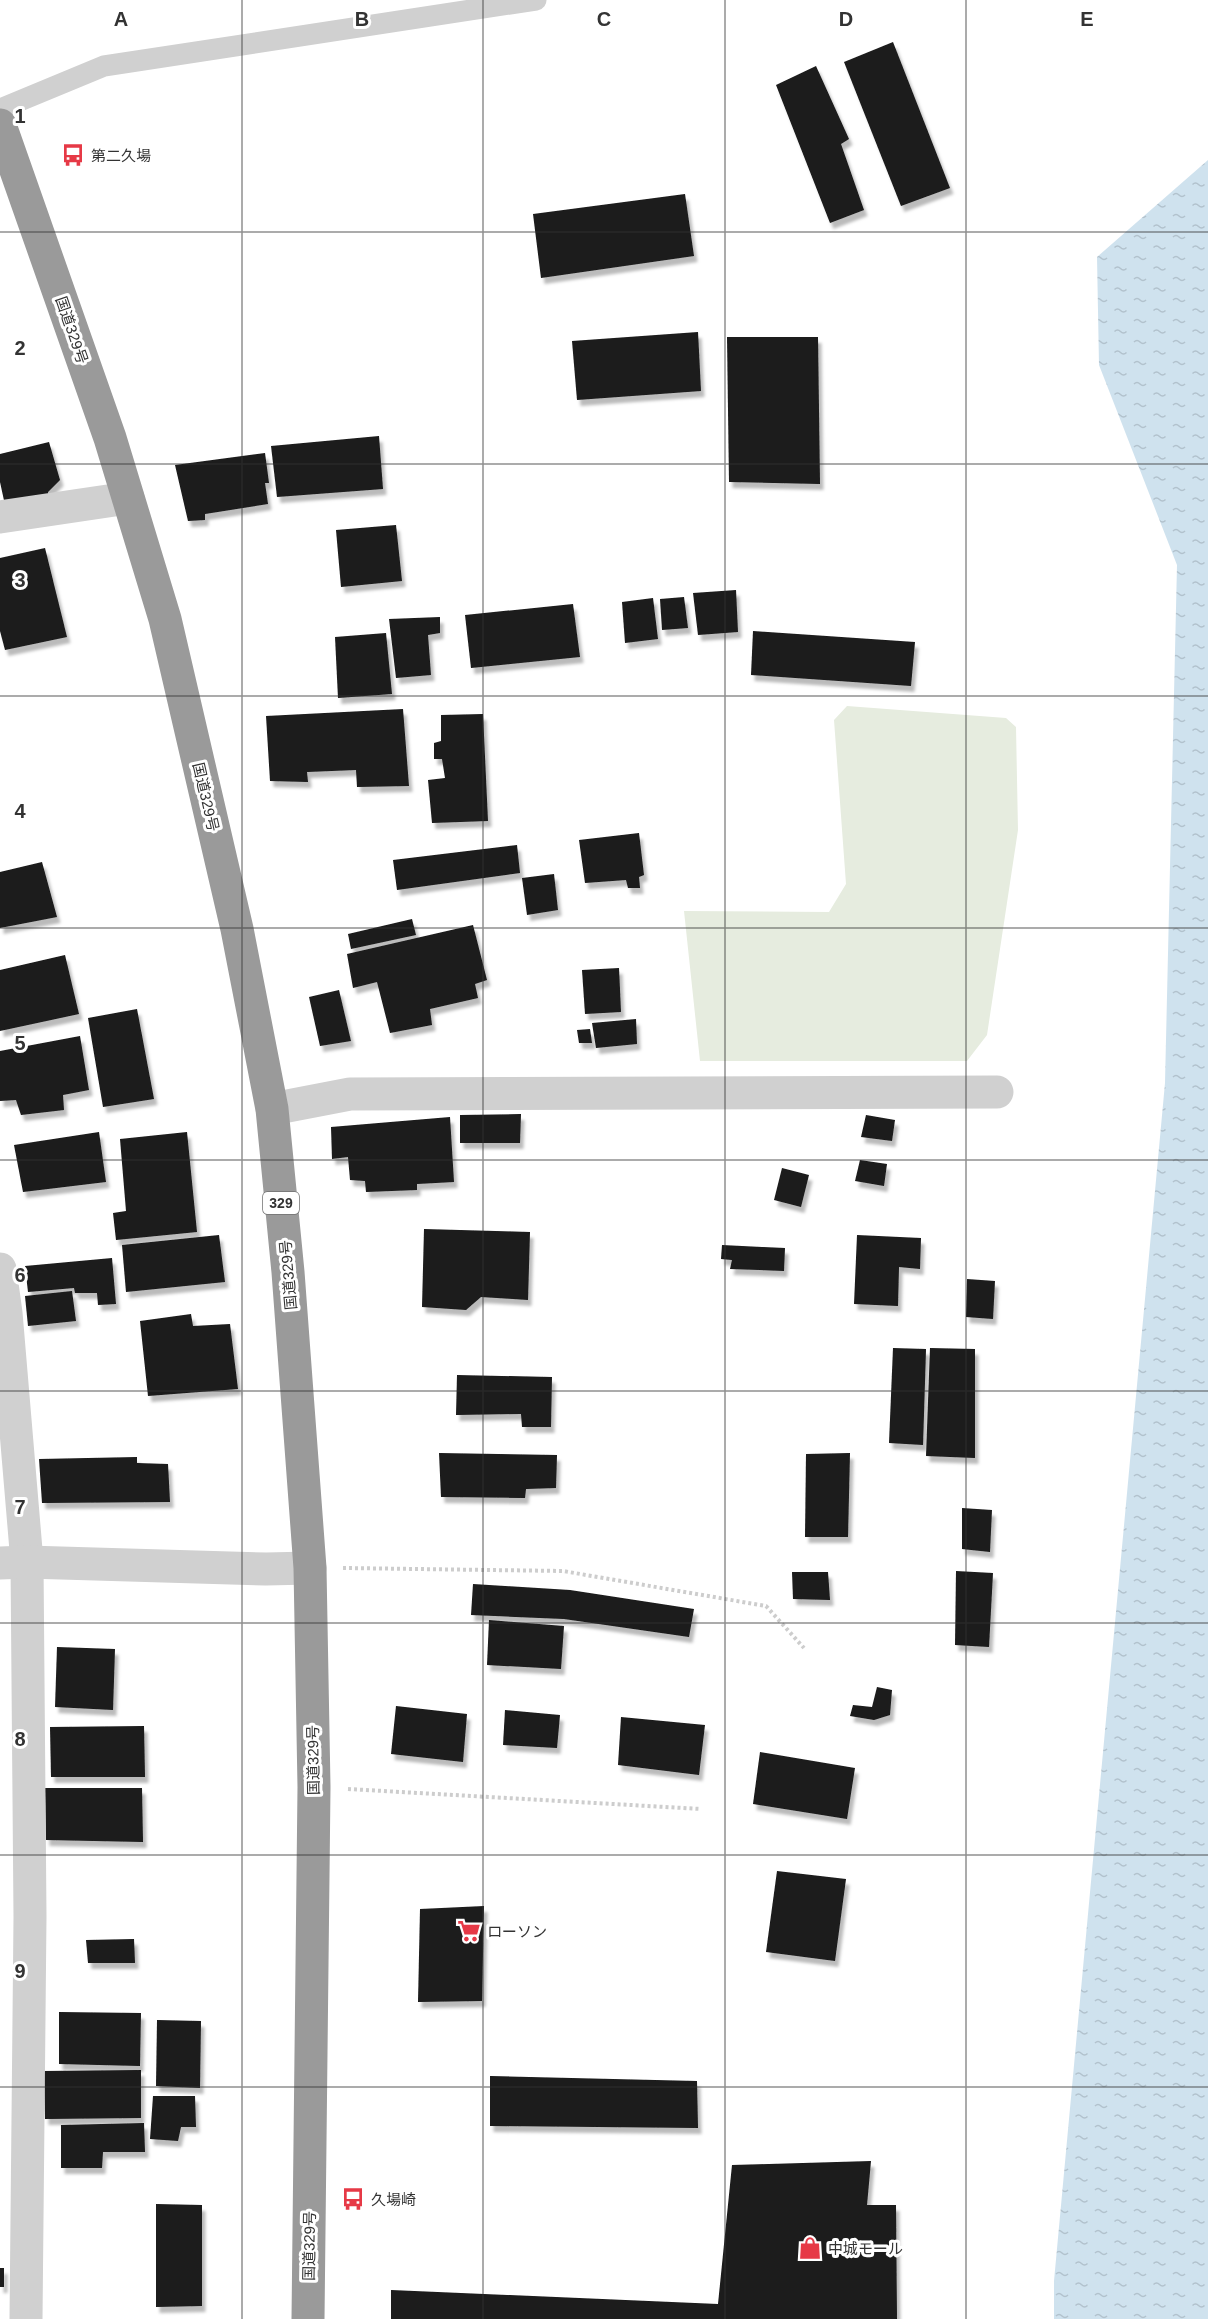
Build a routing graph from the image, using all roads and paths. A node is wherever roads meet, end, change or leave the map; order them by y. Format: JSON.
{"nodes":[{"id":1,"x":536,"y":0,"type":"edge"},
{"id":2,"x":0,"y":109,"type":"edge"},
{"id":3,"x":0,"y":125,"type":"edge"},
{"id":4,"x":129,"y":498,"type":"junction"},
{"id":5,"x":0,"y":517,"type":"edge"},
{"id":6,"x":997,"y":1092,"type":"dead end"},
{"id":7,"x":272,"y":1109,"type":"junction"},
{"id":8,"x":0,"y":1269,"type":"edge"},
{"id":9,"x":3,"y":1313,"type":"edge"},
{"id":10,"x":14,"y":1563,"type":"edge"},
{"id":11,"x":310,"y":1568,"type":"junction"},
{"id":12,"x":804,"y":1648,"type":"dead end"},
{"id":13,"x":314,"y":1787,"type":"junction"},
{"id":14,"x":701,"y":1809,"type":"dead end"},
{"id":15,"x":26,"y":2319,"type":"edge"},
{"id":16,"x":308,"y":2319,"type":"edge"}],
"edges":[{"from":1,"to":2,"type":"lane"},
{"from":3,"to":4,"type":"highway","name":"国道329号","number":"329"},
{"from":4,"to":5,"type":"street"},
{"from":4,"to":7,"type":"highway","name":"国道329号","number":"329"},
{"from":6,"to":7,"type":"street"},
{"from":7,"to":11,"type":"highway","name":"国道329号","number":"329"},
{"from":8,"to":9,"type":"street"},
{"from":9,"to":10,"type":"street"},
{"from":10,"to":11,"type":"street"},
{"from":10,"to":15,"type":"street"},
{"from":11,"to":12,"type":"path"},
{"from":11,"to":13,"type":"highway","name":"国道329号","number":"329"},
{"from":13,"to":14,"type":"path"},
{"from":13,"to":16,"type":"highway","name":"国道329号","number":"329"}]}
